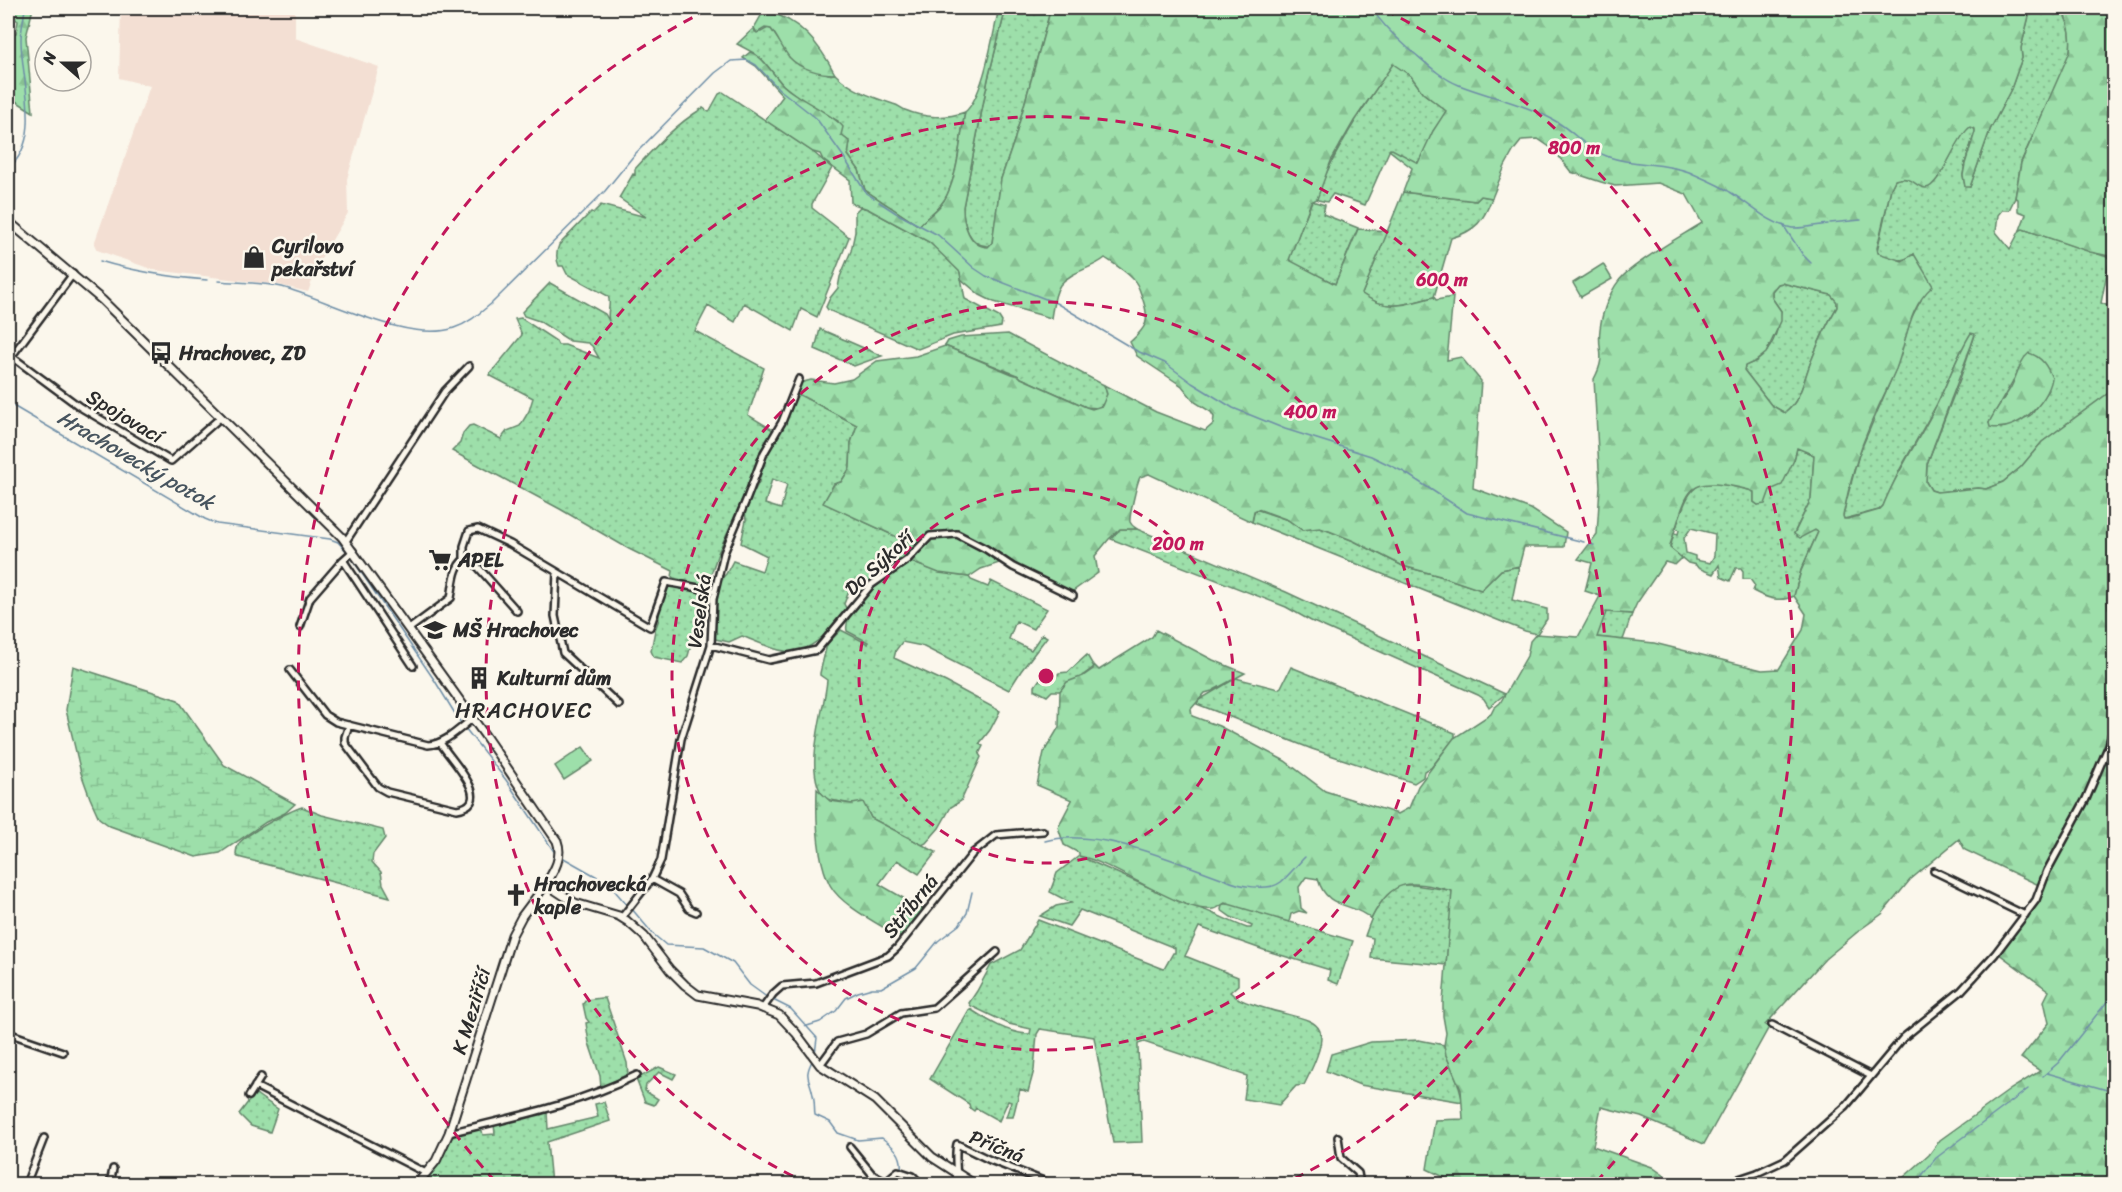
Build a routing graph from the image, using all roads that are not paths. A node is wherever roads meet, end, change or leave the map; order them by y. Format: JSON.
{"nodes":[{"id":1,"x":8,"y":224,"type":"edge"},
{"id":2,"x":73,"y":274,"type":"junction"},
{"id":3,"x":9,"y":358,"type":"edge"},
{"id":4,"x":469,"y":366,"type":"dead end"},
{"id":5,"x":799,"y":379,"type":"dead end"},
{"id":6,"x":221,"y":417,"type":"junction"},
{"id":7,"x":346,"y":541,"type":"junction"},
{"id":8,"x":348,"y":555,"type":"junction"},
{"id":9,"x":464,"y":558,"type":"junction"},
{"id":10,"x":557,"y":572,"type":"junction"},
{"id":11,"x":715,"y":591,"type":"junction"},
{"id":12,"x":1073,"y":596,"type":"dead end"},
{"id":13,"x":517,"y":611,"type":"dead end"},
{"id":14,"x":300,"y":627,"type":"dead end"},
{"id":15,"x":409,"y":629,"type":"junction"},
{"id":16,"x":711,"y":645,"type":"junction"},
{"id":17,"x":413,"y":666,"type":"dead end"},
{"id":18,"x":290,"y":670,"type":"dead end"},
{"id":19,"x":619,"y":705,"type":"dead end"},
{"id":20,"x":469,"y":721,"type":"junction"},
{"id":21,"x":349,"y":725,"type":"junction"},
{"id":22,"x":2115,"y":725,"type":"edge"},
{"id":23,"x":440,"y":742,"type":"junction"},
{"id":24,"x":1043,"y":831,"type":"dead end"},
{"id":25,"x":1934,"y":871,"type":"dead end"},
{"id":26,"x":652,"y":879,"type":"junction"},
{"id":27,"x":546,"y":884,"type":"junction"},
{"id":28,"x":696,"y":912,"type":"dead end"},
{"id":29,"x":2025,"y":915,"type":"junction"},
{"id":30,"x":622,"y":917,"type":"junction"},
{"id":31,"x":997,"y":952,"type":"dead end"},
{"id":32,"x":765,"y":1005,"type":"junction"},
{"id":33,"x":1772,"y":1025,"type":"dead end"},
{"id":34,"x":8,"y":1033,"type":"edge"},
{"id":35,"x":63,"y":1052,"type":"dead end"},
{"id":36,"x":818,"y":1063,"type":"junction"},
{"id":37,"x":637,"y":1076,"type":"dead end"},
{"id":38,"x":1871,"y":1076,"type":"junction"},
{"id":39,"x":261,"y":1077,"type":"dead end"},
{"id":40,"x":255,"y":1086,"type":"junction"},
{"id":41,"x":249,"y":1096,"type":"dead end"},
{"id":42,"x":449,"y":1133,"type":"junction"},
{"id":43,"x":1338,"y":1137,"type":"dead end"},
{"id":44,"x":44,"y":1138,"type":"dead end"},
{"id":45,"x":850,"y":1147,"type":"dead end"},
{"id":46,"x":113,"y":1169,"type":"dead end"},
{"id":47,"x":426,"y":1173,"type":"junction"},
{"id":48,"x":957,"y":1174,"type":"junction"},
{"id":49,"x":26,"y":1185,"type":"edge"},
{"id":50,"x":110,"y":1185,"type":"edge"},
{"id":51,"x":417,"y":1185,"type":"edge"},
{"id":52,"x":921,"y":1185,"type":"edge"},
{"id":53,"x":956,"y":1185,"type":"edge"},
{"id":54,"x":974,"y":1185,"type":"edge"},
{"id":55,"x":1052,"y":1185,"type":"edge"},
{"id":56,"x":1360,"y":1185,"type":"edge"},
{"id":57,"x":1716,"y":1185,"type":"edge"}],
"edges":[{"from":1,"to":2,"type":"street"},
{"from":2,"to":3,"type":"street"},
{"from":2,"to":6,"type":"street"},
{"from":3,"to":6,"type":"street","name":"Spojovací"},
{"from":4,"to":7,"type":"street"},
{"from":5,"to":11,"type":"street","name":"Veselská"},
{"from":6,"to":7,"type":"street"},
{"from":7,"to":8,"type":"street"},
{"from":8,"to":14,"type":"street"},
{"from":8,"to":15,"type":"street"},
{"from":8,"to":17,"type":"street"},
{"from":9,"to":10,"type":"street"},
{"from":9,"to":13,"type":"street"},
{"from":9,"to":15,"type":"street"},
{"from":10,"to":11,"type":"street"},
{"from":10,"to":19,"type":"street"},
{"from":11,"to":16,"type":"street","name":"Veselská"},
{"from":12,"to":16,"type":"street","name":"Do Sýkoří"},
{"from":15,"to":20,"type":"street"},
{"from":16,"to":26,"type":"street","name":"Veselská"},
{"from":18,"to":21,"type":"street"},
{"from":20,"to":23,"type":"street"},
{"from":20,"to":27,"type":"street","name":"K Meziříčí"},
{"from":21,"to":23,"type":"street"},
{"from":21,"to":23,"type":"street"},
{"from":22,"to":29,"type":"street"},
{"from":24,"to":32,"type":"street","name":"Stříbrná"},
{"from":25,"to":29,"type":"street"},
{"from":26,"to":28,"type":"street"},
{"from":26,"to":30,"type":"street","name":"Veselská"},
{"from":27,"to":30,"type":"street"},
{"from":27,"to":42,"type":"street","name":"K Meziříčí"},
{"from":29,"to":38,"type":"street"},
{"from":30,"to":32,"type":"street"},
{"from":31,"to":36,"type":"street"},
{"from":32,"to":36,"type":"street"},
{"from":33,"to":38,"type":"street"},
{"from":34,"to":35,"type":"street"},
{"from":36,"to":48,"type":"street"},
{"from":37,"to":42,"type":"street"},
{"from":38,"to":57,"type":"street"},
{"from":39,"to":40,"type":"street"},
{"from":40,"to":41,"type":"street"},
{"from":40,"to":47,"type":"street"},
{"from":42,"to":47,"type":"street","name":"K Meziříčí"},
{"from":43,"to":56,"type":"street"},
{"from":44,"to":49,"type":"street"},
{"from":45,"to":52,"type":"street"},
{"from":46,"to":50,"type":"street"},
{"from":47,"to":51,"type":"street","name":"K Meziříčí"},
{"from":48,"to":53,"type":"street"},
{"from":48,"to":54,"type":"street"},
{"from":48,"to":55,"type":"street","name":"Příčná"}]}
